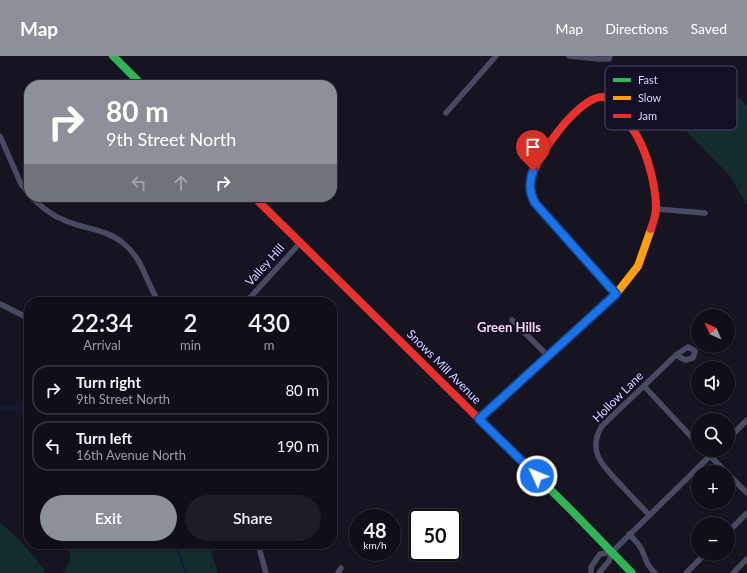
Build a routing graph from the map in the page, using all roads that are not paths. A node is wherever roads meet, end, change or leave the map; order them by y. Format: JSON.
{"nodes":[{"id":1,"x":112,"y":56,"type":"edge"},
{"id":2,"x":496,"y":56,"type":"edge"},
{"id":3,"x":569,"y":56,"type":"edge"},
{"id":4,"x":609,"y":57,"type":"edge"},
{"id":5,"x":137,"y":80,"type":"edge"},
{"id":6,"x":605,"y":97,"type":"edge"},
{"id":7,"x":446,"y":113,"type":"dead end"},
{"id":8,"x":633,"y":130,"type":"edge"},
{"id":9,"x":0,"y":136,"type":"edge"},
{"id":10,"x":24,"y":188,"type":"edge"},
{"id":11,"x":36,"y":202,"type":"edge"},
{"id":12,"x":259,"y":202,"type":"edge"},
{"id":13,"x":656,"y":209,"type":"junction"},
{"id":14,"x":705,"y":213,"type":"dead end"},
{"id":15,"x":300,"y":242,"type":"junction"},
{"id":16,"x":616,"y":294,"type":"junction"},
{"id":17,"x":156,"y":297,"type":"edge"},
{"id":18,"x":250,"y":297,"type":"edge"},
{"id":19,"x":0,"y":304,"type":"edge"},
{"id":20,"x":24,"y":316,"type":"edge"},
{"id":21,"x":512,"y":320,"type":"dead end"},
{"id":22,"x":676,"y":355,"type":"dead end"},
{"id":23,"x":548,"y":356,"type":"junction"},
{"id":24,"x":644,"y":386,"type":"junction"},
{"id":25,"x":479,"y":419,"type":"junction"},
{"id":26,"x":747,"y":420,"type":"edge"},
{"id":27,"x":735,"y":432,"type":"edge"},
{"id":28,"x":691,"y":436,"type":"edge"},
{"id":29,"x":709,"y":457,"type":"edge"},
{"id":30,"x":711,"y":457,"type":"edge"},
{"id":31,"x":719,"y":465,"type":"edge"},
{"id":32,"x":735,"y":481,"type":"edge"},
{"id":33,"x":747,"y":493,"type":"edge"},
{"id":34,"x":747,"y":513,"type":"edge"},
{"id":35,"x":649,"y":515,"type":"junction"},
{"id":36,"x":735,"y":525,"type":"edge"},
{"id":37,"x":629,"y":534,"type":"junction"},
{"id":38,"x":259,"y":549,"type":"edge"},
{"id":39,"x":612,"y":552,"type":"junction"},
{"id":40,"x":747,"y":559,"type":"edge"},
{"id":41,"x":698,"y":561,"type":"edge"},
{"id":42,"x":266,"y":573,"type":"edge"},
{"id":43,"x":590,"y":573,"type":"edge"},
{"id":44,"x":599,"y":573,"type":"edge"},
{"id":45,"x":632,"y":573,"type":"edge"},
{"id":46,"x":655,"y":573,"type":"edge"},
{"id":47,"x":686,"y":573,"type":"edge"},
{"id":48,"x":733,"y":573,"type":"edge"}],
"edges":[{"from":1,"to":5,"type":"street"},
{"from":2,"to":7,"type":"street"},
{"from":3,"to":4,"type":"street"},
{"from":6,"to":16,"type":"street"},
{"from":8,"to":13,"type":"street"},
{"from":9,"to":10,"type":"street"},
{"from":11,"to":17,"type":"street"},
{"from":12,"to":15,"type":"street","name":"Snows Mill Avenue"},
{"from":13,"to":14,"type":"street"},
{"from":13,"to":16,"type":"street"},
{"from":15,"to":18,"type":"street","name":"Valley Hill"},
{"from":15,"to":25,"type":"street","name":"Snows Mill Avenue"},
{"from":16,"to":23,"type":"street"},
{"from":19,"to":20,"type":"street"},
{"from":21,"to":23,"type":"street"},
{"from":22,"to":24,"type":"street","name":"Hollow Lane"},
{"from":23,"to":25,"type":"street"},
{"from":24,"to":28,"type":"street"},
{"from":24,"to":35,"type":"street","name":"Hollow Lane"},
{"from":25,"to":39,"type":"street","name":"Snows Mill Avenue"},
{"from":26,"to":27,"type":"street"},
{"from":29,"to":35,"type":"street"},
{"from":30,"to":31,"type":"street"},
{"from":32,"to":33,"type":"street"},
{"from":34,"to":36,"type":"street"},
{"from":35,"to":37,"type":"street"},
{"from":37,"to":39,"type":"street"},
{"from":37,"to":46,"type":"street"},
{"from":38,"to":42,"type":"street"},
{"from":39,"to":43,"type":"street"},
{"from":39,"to":44,"type":"street"},
{"from":39,"to":45,"type":"street","name":"Snows Mill Avenue"},
{"from":40,"to":48,"type":"street"},
{"from":41,"to":47,"type":"street"}]}
